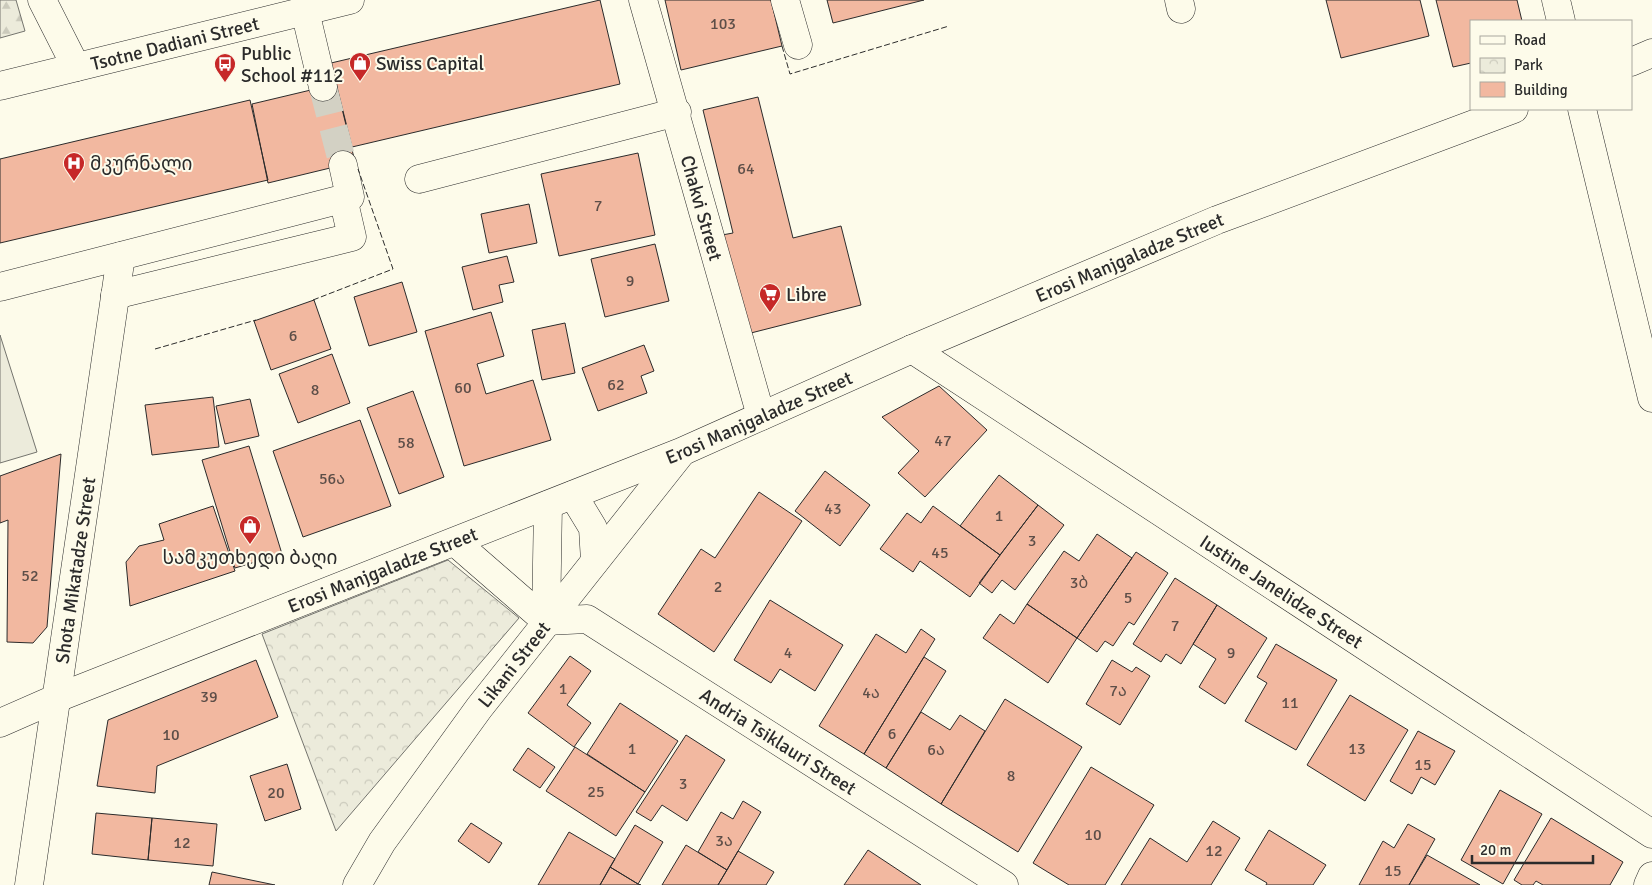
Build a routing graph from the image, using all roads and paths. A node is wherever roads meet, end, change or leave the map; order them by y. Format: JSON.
{"nodes":[{"id":1,"x":42,"y":0,"type":"edge"},
{"id":2,"x":350,"y":0,"type":"edge"},
{"id":3,"x":643,"y":0,"type":"edge"},
{"id":4,"x":785,"y":0,"type":"edge"},
{"id":5,"x":1556,"y":0,"type":"edge"},
{"id":6,"x":305,"y":11,"type":"junction"},
{"id":7,"x":1561,"y":20,"type":"edge"},
{"id":8,"x":798,"y":45,"type":"dead end"},
{"id":9,"x":1652,"y":53,"type":"edge"},
{"id":10,"x":1632,"y":62,"type":"edge"},
{"id":11,"x":76,"y":67,"type":"junction"},
{"id":12,"x":0,"y":86,"type":"edge"},
{"id":13,"x":323,"y":87,"type":"tunnel mouth"},
{"id":14,"x":1511,"y":110,"type":"edge"},
{"id":15,"x":1582,"y":110,"type":"edge"},
{"id":16,"x":677,"y":112,"type":"junction"},
{"id":17,"x":343,"y":165,"type":"tunnel mouth"},
{"id":18,"x":419,"y":179,"type":"dead end"},
{"id":19,"x":343,"y":198,"type":"junction"},
{"id":20,"x":120,"y":256,"type":"junction"},
{"id":21,"x":0,"y":287,"type":"edge"},
{"id":22,"x":115,"y":296,"type":"junction"},
{"id":23,"x":912,"y":349,"type":"junction"},
{"id":24,"x":1652,"y":398,"type":"edge"},
{"id":25,"x":762,"y":416,"type":"junction"},
{"id":26,"x":682,"y":452,"type":"junction"},
{"id":27,"x":561,"y":500,"type":"junction"},
{"id":28,"x":455,"y":542,"type":"junction"},
{"id":29,"x":595,"y":561,"type":"junction"},
{"id":30,"x":546,"y":621,"type":"junction"},
{"id":31,"x":57,"y":698,"type":"junction"},
{"id":32,"x":0,"y":723,"type":"edge"},
{"id":33,"x":1652,"y":834,"type":"edge"},
{"id":34,"x":1652,"y":876,"type":"edge"},
{"id":35,"x":29,"y":885,"type":"edge"},
{"id":36,"x":358,"y":885,"type":"edge"},
{"id":37,"x":1004,"y":885,"type":"edge"},
{"id":38,"x":1648,"y":885,"type":"edge"}],
"edges":[{"from":1,"to":11,"type":"street"},
{"from":2,"to":6,"type":"street","name":"Tsotne Dadiani Street"},
{"from":3,"to":16,"type":"street","name":"Chakvi Street"},
{"from":4,"to":8,"type":"street"},
{"from":5,"to":7,"type":"street"},
{"from":6,"to":11,"type":"street","name":"Tsotne Dadiani Street"},
{"from":6,"to":13,"type":"street"},
{"from":9,"to":10,"type":"street"},
{"from":11,"to":12,"type":"street","name":"Tsotne Dadiani Street"},
{"from":14,"to":23,"type":"street","name":"Erosi Manjgaladze Street"},
{"from":15,"to":24,"type":"street"},
{"from":16,"to":18,"type":"street"},
{"from":16,"to":25,"type":"street","name":"Chakvi Street"},
{"from":17,"to":19,"type":"street"},
{"from":19,"to":20,"type":"street"},
{"from":19,"to":22,"type":"street"},
{"from":20,"to":21,"type":"street"},
{"from":20,"to":22,"type":"street","name":"Shota Mikatadze Street"},
{"from":22,"to":31,"type":"street","name":"Shota Mikatadze Street"},
{"from":23,"to":25,"type":"street","name":"Erosi Manjgaladze Street"},
{"from":23,"to":33,"type":"street","name":"Iustine Janelidze Street"},
{"from":25,"to":26,"type":"street","name":"Erosi Manjgaladze Street"},
{"from":26,"to":27,"type":"street","name":"Erosi Manjgaladze Street"},
{"from":26,"to":29,"type":"street","name":"Likani Street"},
{"from":27,"to":28,"type":"street","name":"Erosi Manjgaladze Street"},
{"from":27,"to":29,"type":"street"},
{"from":27,"to":30,"type":"street"},
{"from":28,"to":30,"type":"street"},
{"from":28,"to":31,"type":"street","name":"Erosi Manjgaladze Street"},
{"from":29,"to":30,"type":"street","name":"Likani Street"},
{"from":30,"to":36,"type":"street","name":"Likani Street"},
{"from":30,"to":37,"type":"street","name":"Andria Tsiklauri Street"},
{"from":31,"to":32,"type":"street","name":"Erosi Manjgaladze Street"},
{"from":31,"to":35,"type":"street","name":"Shota Mikatadze Street"},
{"from":34,"to":38,"type":"street"}]}
